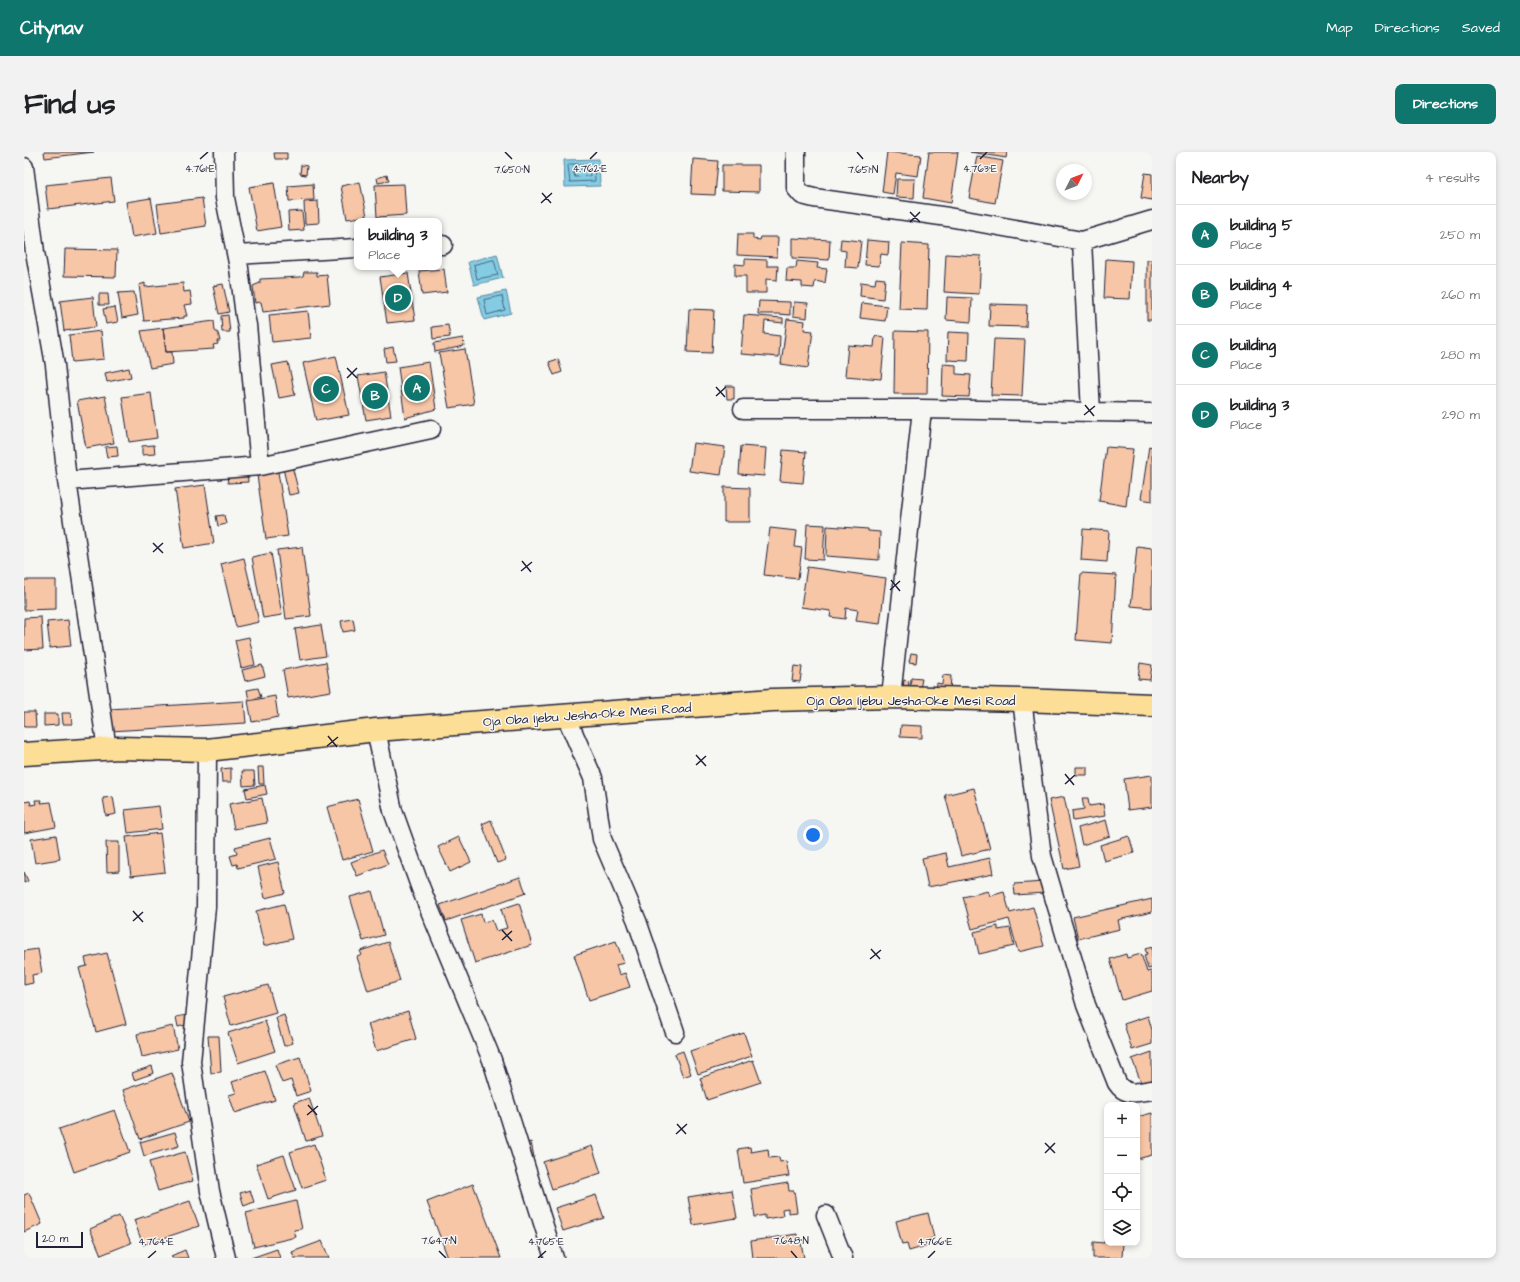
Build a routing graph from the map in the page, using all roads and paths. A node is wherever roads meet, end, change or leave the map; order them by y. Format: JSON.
{"nodes":[{"id":1,"x":224,"y":152,"type":"edge"},
{"id":2,"x":796,"y":152,"type":"edge"},
{"id":3,"x":24,"y":167,"type":"edge"},
{"id":4,"x":1152,"y":220,"type":"edge"},
{"id":5,"x":1082,"y":241,"type":"junction"},
{"id":6,"x":354,"y":248,"type":"edge"},
{"id":7,"x":29,"y":253,"type":"edge"},
{"id":8,"x":237,"y":255,"type":"junction"},
{"id":9,"x":743,"y":409,"type":"dead end"},
{"id":10,"x":922,"y":409,"type":"junction"},
{"id":11,"x":1091,"y":412,"type":"junction"},
{"id":12,"x":1152,"y":413,"type":"edge"},
{"id":13,"x":431,"y":429,"type":"dead end"},
{"id":14,"x":260,"y":466,"type":"junction"},
{"id":15,"x":67,"y":481,"type":"junction"},
{"id":16,"x":891,"y":697,"type":"junction"},
{"id":17,"x":1022,"y":700,"type":"junction"},
{"id":18,"x":1152,"y":705,"type":"edge"},
{"id":19,"x":566,"y":716,"type":"junction"},
{"id":20,"x":376,"y":730,"type":"junction"},
{"id":21,"x":107,"y":749,"type":"junction"},
{"id":22,"x":207,"y":750,"type":"junction"},
{"id":23,"x":24,"y":754,"type":"edge"},
{"id":24,"x":675,"y":1032,"type":"dead end"},
{"id":25,"x":1152,"y":1090,"type":"edge"},
{"id":26,"x":826,"y":1215,"type":"dead end"},
{"id":27,"x":226,"y":1258,"type":"edge"},
{"id":28,"x":554,"y":1258,"type":"edge"},
{"id":29,"x":843,"y":1258,"type":"edge"}],
"edges":[{"from":1,"to":8,"type":"street"},
{"from":2,"to":5,"type":"street"},
{"from":3,"to":7,"type":"street"},
{"from":4,"to":5,"type":"street"},
{"from":5,"to":11,"type":"street"},
{"from":6,"to":8,"type":"street"},
{"from":7,"to":15,"type":"street"},
{"from":8,"to":14,"type":"street"},
{"from":9,"to":10,"type":"street"},
{"from":10,"to":11,"type":"street"},
{"from":10,"to":16,"type":"street"},
{"from":11,"to":12,"type":"street"},
{"from":13,"to":14,"type":"street"},
{"from":14,"to":15,"type":"street"},
{"from":15,"to":21,"type":"street"},
{"from":16,"to":17,"type":"main road","name":"Oja Oba Ijebu Jesha-Oke Mesi Road"},
{"from":16,"to":19,"type":"main road","name":"Oja Oba Ijebu Jesha-Oke Mesi Road"},
{"from":17,"to":18,"type":"main road","name":"Oja Oba Ijebu Jesha-Oke Mesi Road"},
{"from":17,"to":25,"type":"street"},
{"from":19,"to":20,"type":"main road","name":"Oja Oba Ijebu Jesha-Oke Mesi Road"},
{"from":19,"to":24,"type":"street"},
{"from":20,"to":22,"type":"main road","name":"Oja Oba Ijebu Jesha-Oke Mesi Road"},
{"from":20,"to":28,"type":"street"},
{"from":21,"to":22,"type":"main road","name":"Oja Oba Ijebu Jesha-Oke Mesi Road"},
{"from":21,"to":23,"type":"main road","name":"Oja Oba Ijebu Jesha-Oke Mesi Road"},
{"from":22,"to":27,"type":"street"},
{"from":26,"to":29,"type":"street"}]}
